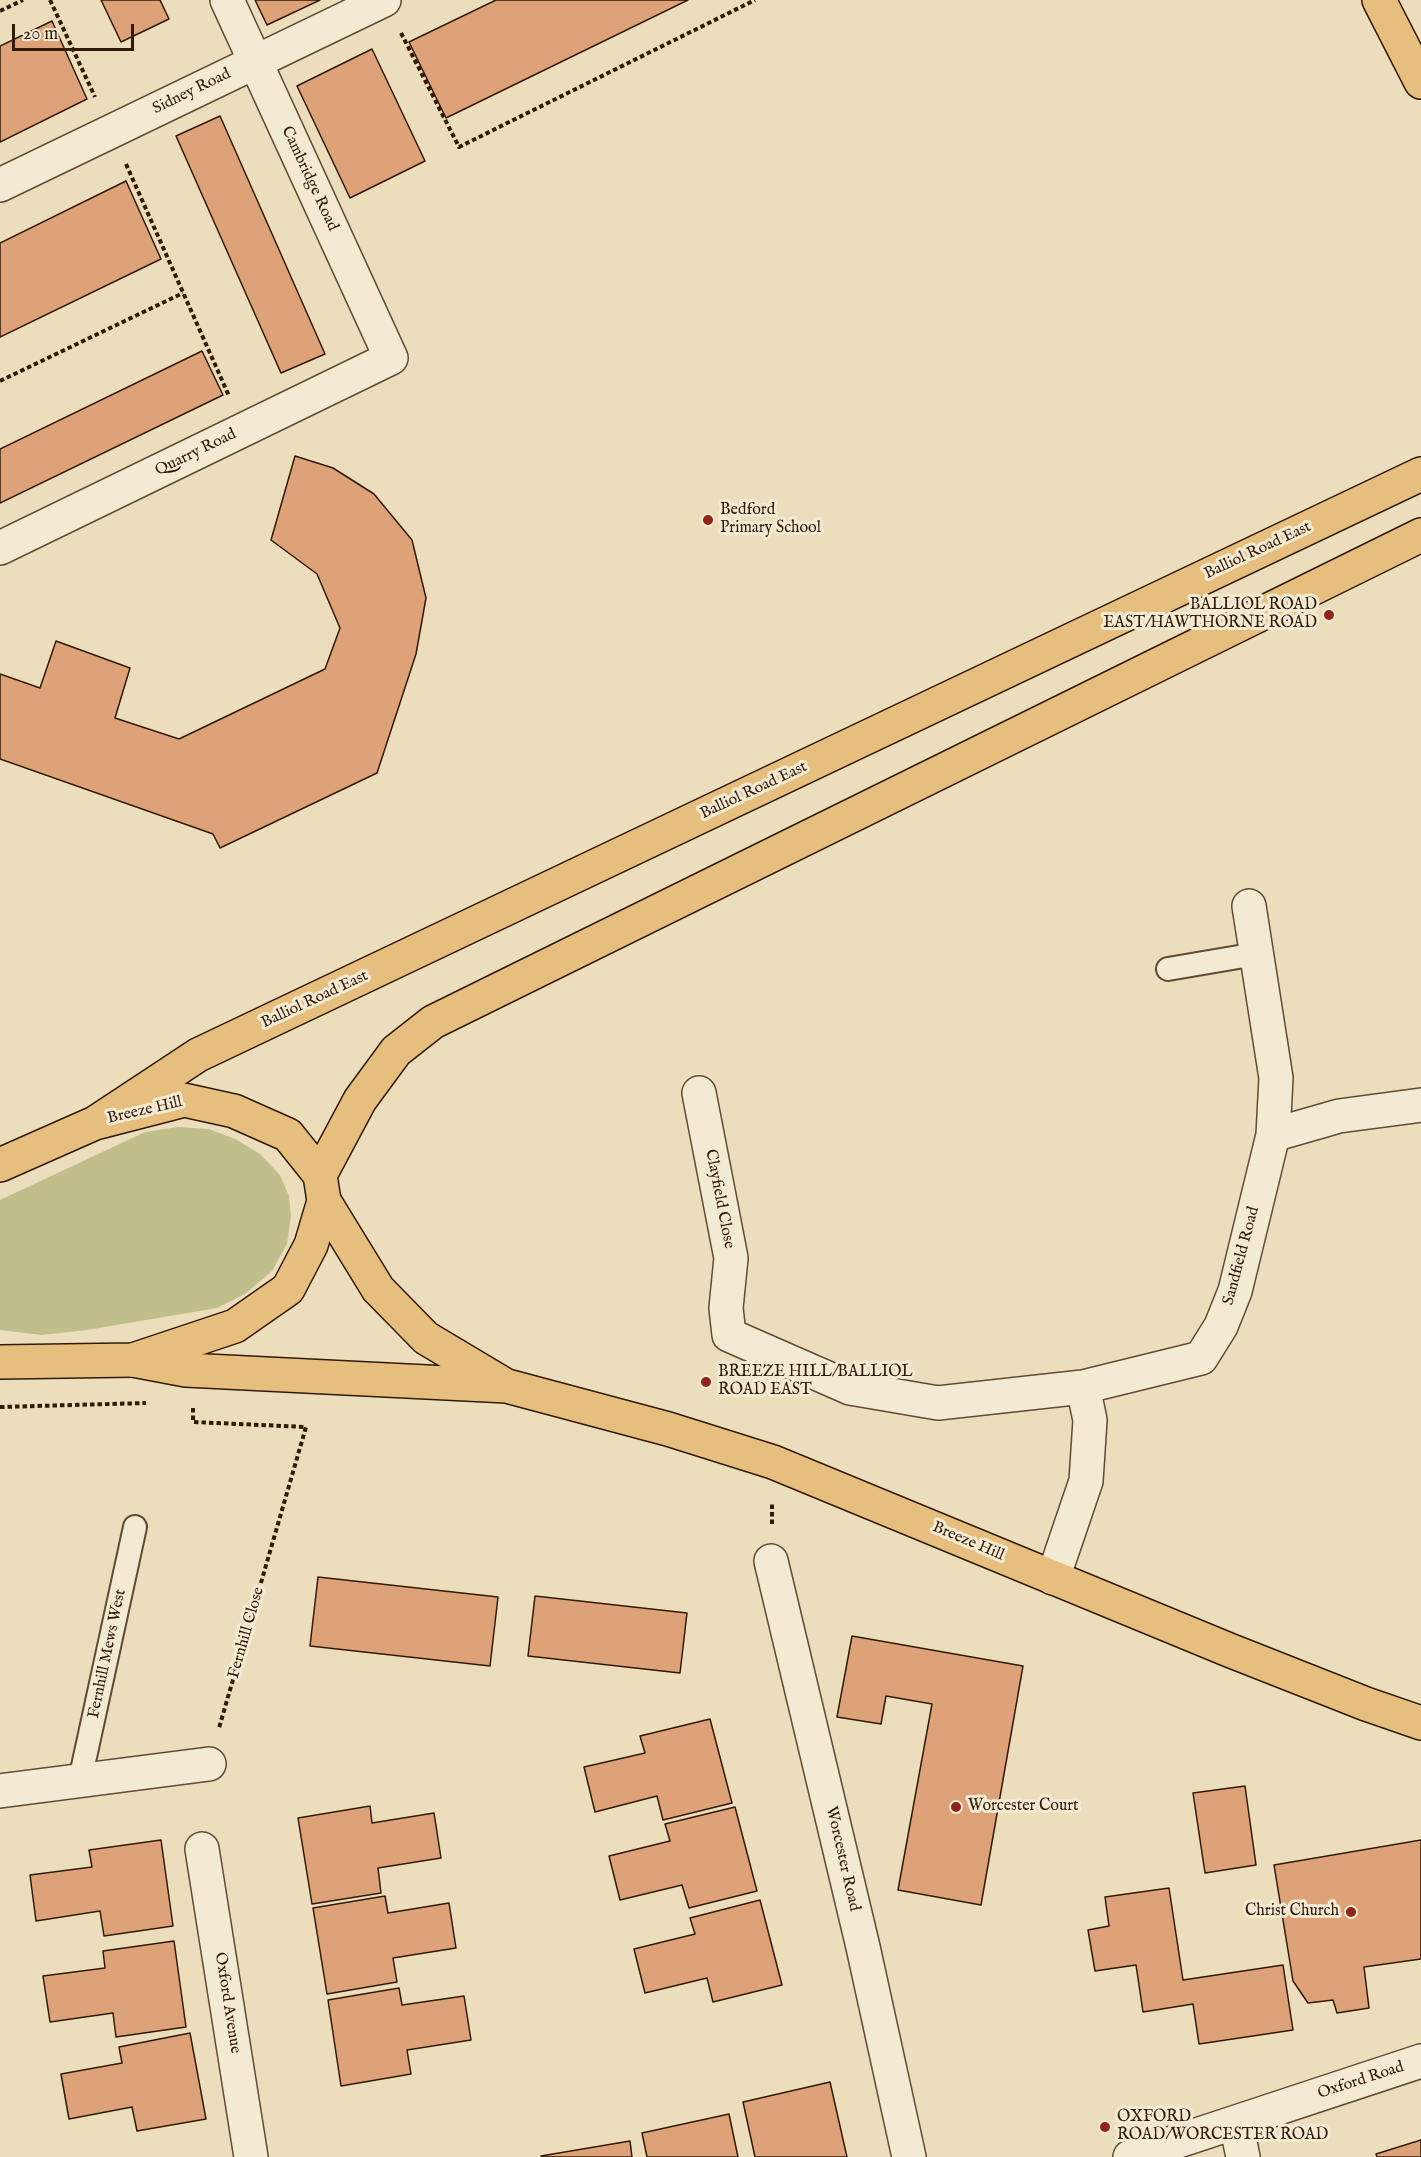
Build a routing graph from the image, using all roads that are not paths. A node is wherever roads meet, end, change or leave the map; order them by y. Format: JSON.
{"nodes":[{"id":1,"x":227,"y":0,"type":"edge"},
{"id":2,"x":384,"y":0,"type":"edge"},
{"id":3,"x":1379,"y":0,"type":"edge"},
{"id":4,"x":255,"y":61,"type":"junction"},
{"id":5,"x":1421,"y":82,"type":"edge"},
{"id":6,"x":0,"y":185,"type":"edge"},
{"id":7,"x":391,"y":358,"type":"joint"},
{"id":8,"x":1421,"y":474,"type":"edge"},
{"id":9,"x":1421,"y":535,"type":"edge"},
{"id":10,"x":0,"y":548,"type":"edge"},
{"id":11,"x":1249,"y":906,"type":"dead end"},
{"id":12,"x":1256,"y":954,"type":"junction"},
{"id":13,"x":1168,"y":969,"type":"dead end"},
{"id":14,"x":699,"y":1093,"type":"dead end"},
{"id":15,"x":1421,"y":1105,"type":"edge"},
{"id":16,"x":95,"y":1123,"type":"junction"},
{"id":17,"x":1274,"y":1136,"type":"junction"},
{"id":18,"x":0,"y":1165,"type":"edge"},
{"id":19,"x":322,"y":1188,"type":"junction"},
{"id":20,"x":133,"y":1360,"type":"junction"},
{"id":21,"x":0,"y":1362,"type":"edge"},
{"id":22,"x":507,"y":1386,"type":"junction"},
{"id":23,"x":1083,"y":1387,"type":"junction"},
{"id":24,"x":938,"y":1403,"type":"joint"},
{"id":25,"x":135,"y":1527,"type":"dead end"},
{"id":26,"x":771,"y":1561,"type":"road end"},
{"id":27,"x":1053,"y":1578,"type":"junction"},
{"id":28,"x":1421,"y":1724,"type":"edge"},
{"id":29,"x":209,"y":1764,"type":"road end"},
{"id":30,"x":80,"y":1780,"type":"junction"},
{"id":31,"x":0,"y":1791,"type":"edge"},
{"id":32,"x":202,"y":1849,"type":"dead end"},
{"id":33,"x":1421,"y":2061,"type":"edge"},
{"id":34,"x":1236,"y":2122,"type":"junction"},
{"id":35,"x":251,"y":2157,"type":"edge"},
{"id":36,"x":909,"y":2157,"type":"edge"},
{"id":37,"x":1130,"y":2157,"type":"edge"},
{"id":38,"x":1243,"y":2157,"type":"edge"}],
"edges":[{"from":1,"to":4,"type":"street","name":"Cambridge Road"},
{"from":2,"to":4,"type":"street","name":"Sidney Road"},
{"from":3,"to":5,"type":"main road"},
{"from":4,"to":6,"type":"street","name":"Sidney Road"},
{"from":4,"to":7,"type":"street","name":"Cambridge Road"},
{"from":7,"to":10,"type":"street","name":"Quarry Road"},
{"from":8,"to":16,"type":"main road","name":"Balliol Road East"},
{"from":9,"to":19,"type":"main road"},
{"from":11,"to":12,"type":"street","name":"Sandfield Road"},
{"from":12,"to":13,"type":"lane"},
{"from":12,"to":17,"type":"street","name":"Sandfield Road"},
{"from":14,"to":24,"type":"street","name":"Clayfield Close"},
{"from":15,"to":17,"type":"street"},
{"from":16,"to":18,"type":"main road","name":"Breeze Hill"},
{"from":16,"to":19,"type":"main road","name":"Breeze Hill"},
{"from":17,"to":23,"type":"street","name":"Sandfield Road"},
{"from":19,"to":20,"type":"main road","name":"Breeze Hill"},
{"from":19,"to":22,"type":"main road","name":"Breeze Hill"},
{"from":20,"to":21,"type":"main road","name":"Breeze Hill"},
{"from":20,"to":22,"type":"main road","name":"Breeze Hill"},
{"from":22,"to":27,"type":"main road","name":"Breeze Hill"},
{"from":23,"to":24,"type":"street","name":"Sandfield Road"},
{"from":23,"to":27,"type":"street"},
{"from":25,"to":30,"type":"lane","name":"Fernhill Mews West"},
{"from":26,"to":36,"type":"street","name":"Worcester Road"},
{"from":27,"to":28,"type":"main road","name":"Breeze Hill"},
{"from":29,"to":30,"type":"street"},
{"from":30,"to":31,"type":"street"},
{"from":32,"to":35,"type":"street","name":"Oxford Avenue"},
{"from":33,"to":34,"type":"street","name":"Oxford Road"},
{"from":34,"to":37,"type":"street","name":"Oxford Road"},
{"from":34,"to":38,"type":"street"}]}
